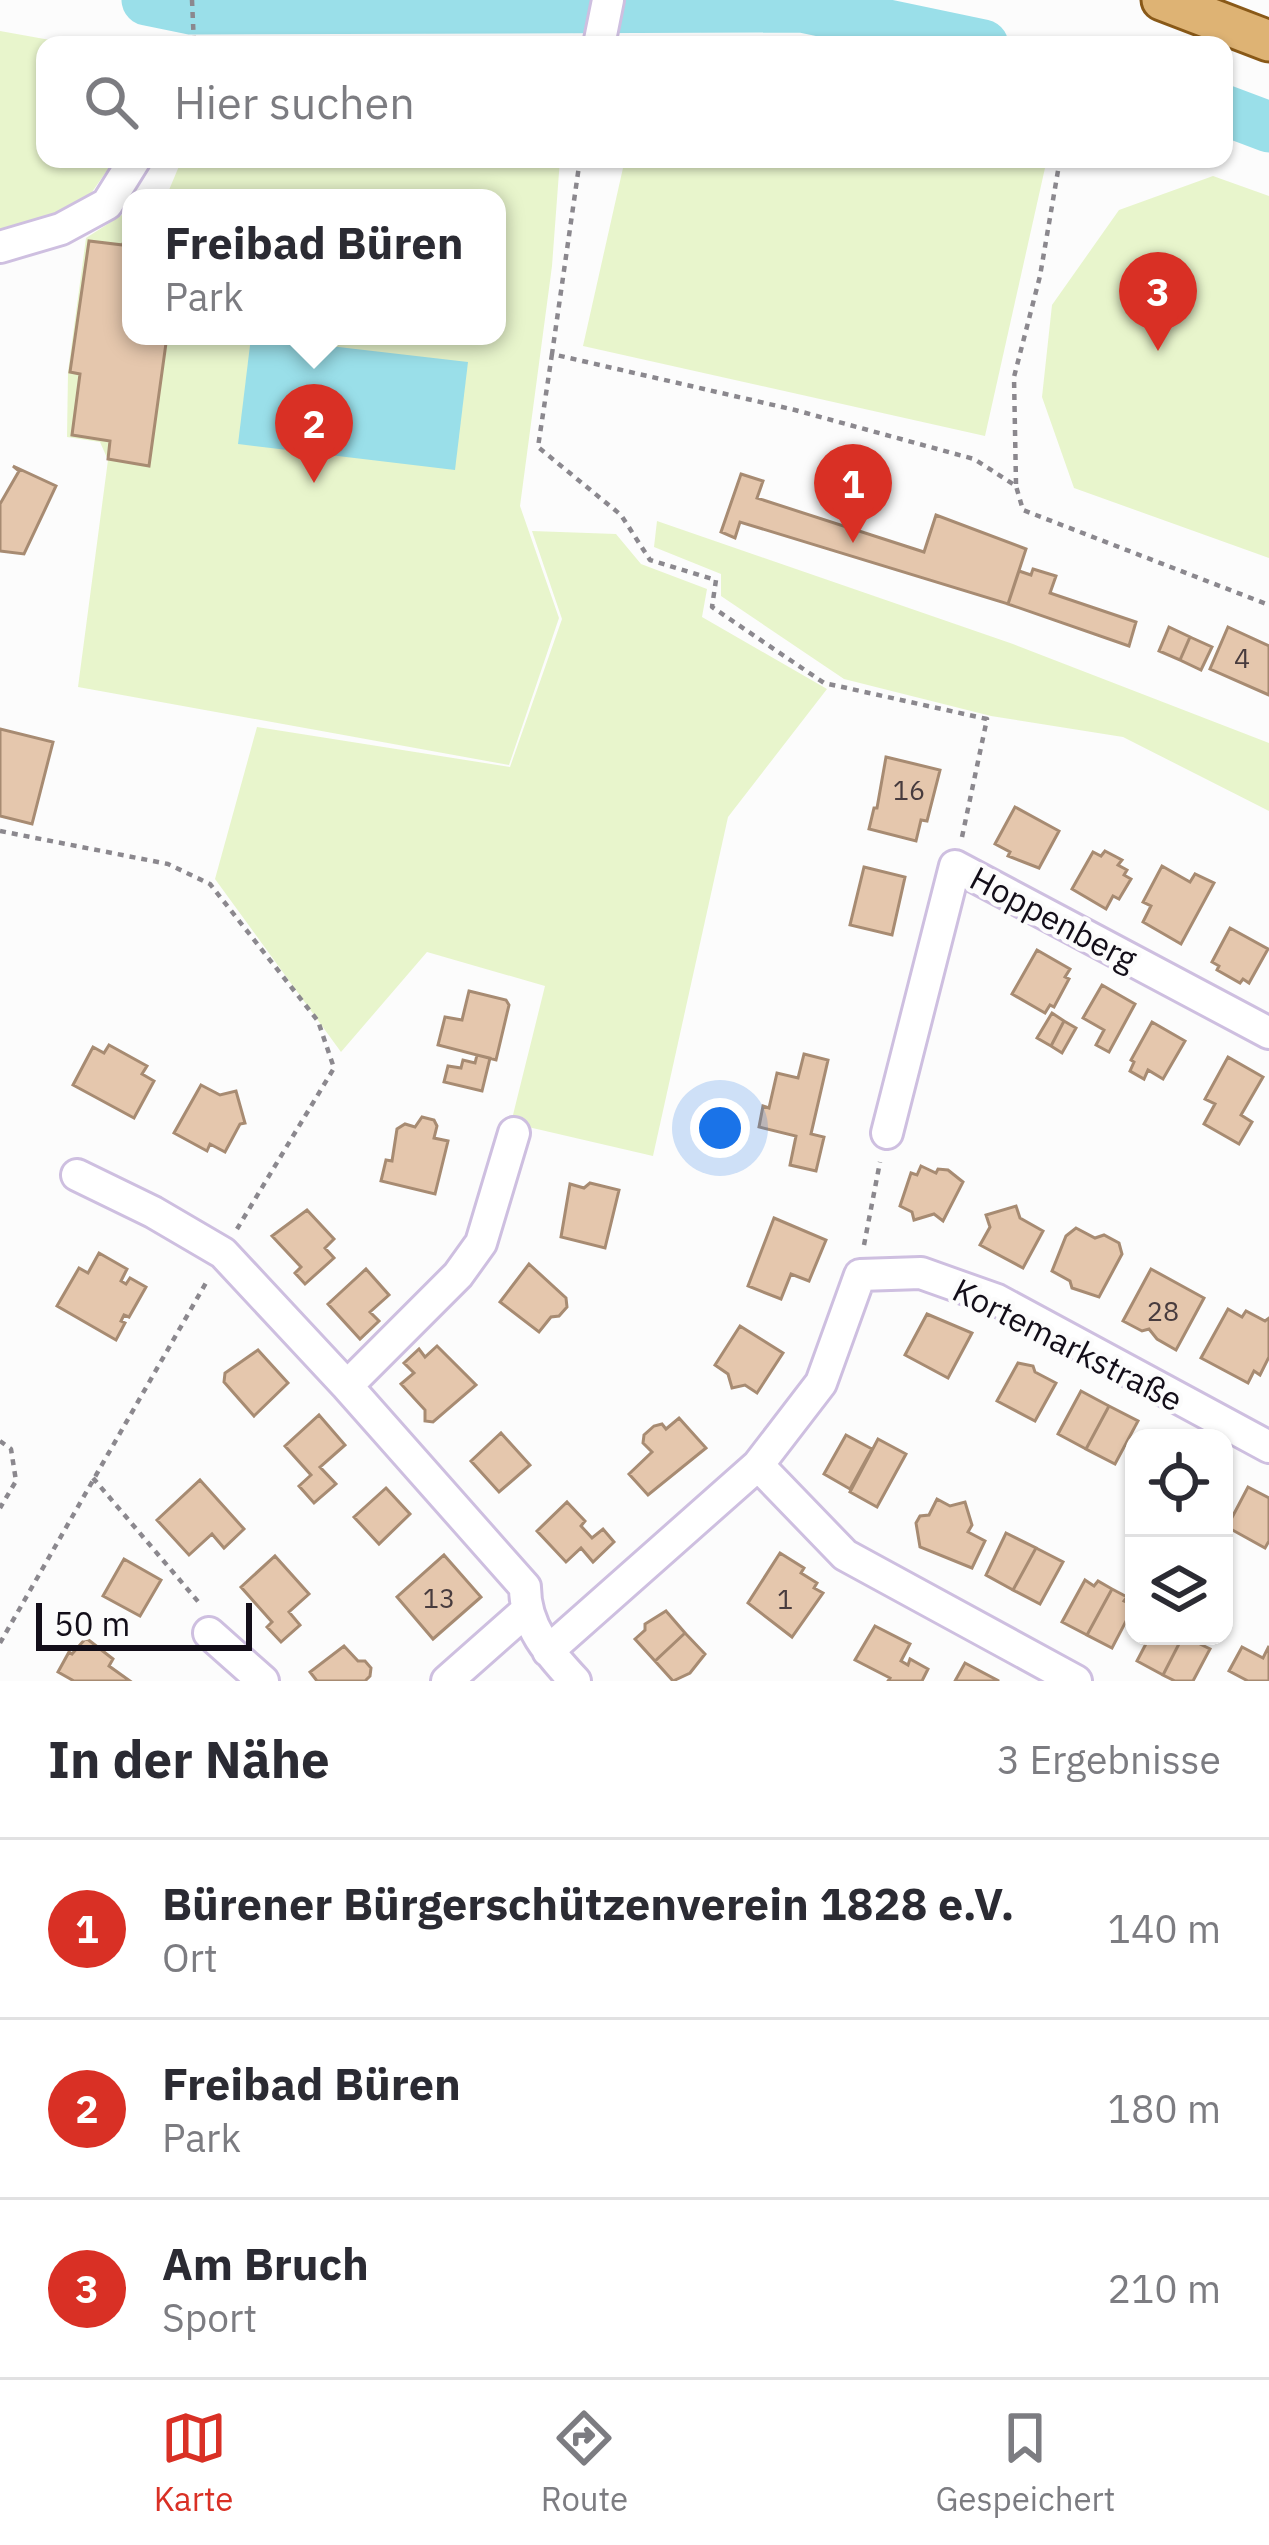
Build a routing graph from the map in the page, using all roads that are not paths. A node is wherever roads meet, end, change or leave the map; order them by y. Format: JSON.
{"nodes":[{"id":1,"x":608,"y":0,"type":"edge"},
{"id":2,"x":1162,"y":0,"type":"edge"},
{"id":3,"x":600,"y":36,"type":"edge"},
{"id":4,"x":1269,"y":41,"type":"edge"},
{"id":5,"x":129,"y":168,"type":"edge"},
{"id":6,"x":0,"y":247,"type":"edge"},
{"id":7,"x":1269,"y":1033,"type":"edge"},
{"id":8,"x":514,"y":1133,"type":"dead end"},
{"id":9,"x":887,"y":1133,"type":"road end"},
{"id":10,"x":77,"y":1174,"type":"dead end"},
{"id":11,"x":347,"y":1386,"type":"junction"},
{"id":12,"x":1269,"y":1447,"type":"edge"},
{"id":13,"x":758,"y":1465,"type":"junction"},
{"id":14,"x":525,"y":1612,"type":"junction"},
{"id":15,"x":209,"y":1634,"type":"road end"},
{"id":16,"x":548,"y":1651,"type":"junction"},
{"id":17,"x":263,"y":1681,"type":"edge"},
{"id":18,"x":448,"y":1681,"type":"edge"},
{"id":19,"x":575,"y":1681,"type":"edge"},
{"id":20,"x":1076,"y":1681,"type":"edge"}],
"edges":[{"from":1,"to":3,"type":"street"},
{"from":2,"to":4,"type":"main road"},
{"from":5,"to":6,"type":"street"},
{"from":7,"to":9,"type":"street","name":"Hoppenberg"},
{"from":8,"to":11,"type":"street"},
{"from":10,"to":11,"type":"street"},
{"from":11,"to":14,"type":"street"},
{"from":12,"to":13,"type":"street","name":"Kortemarkstraße"},
{"from":13,"to":16,"type":"street"},
{"from":13,"to":20,"type":"street"},
{"from":14,"to":16,"type":"street"},
{"from":14,"to":18,"type":"street"},
{"from":15,"to":17,"type":"street"},
{"from":16,"to":19,"type":"street"}]}
